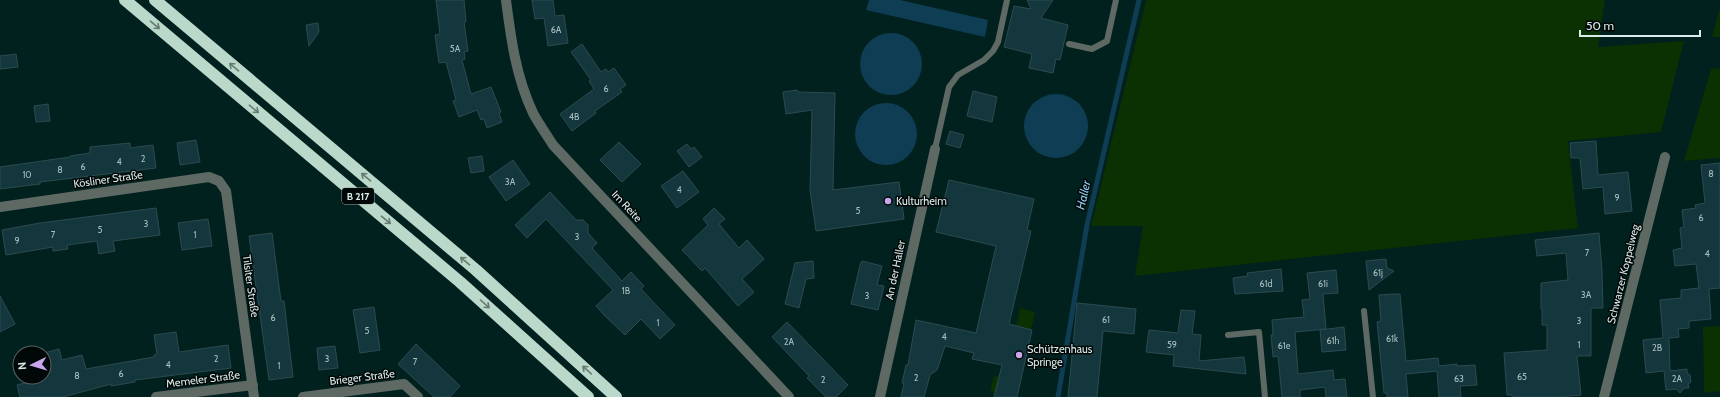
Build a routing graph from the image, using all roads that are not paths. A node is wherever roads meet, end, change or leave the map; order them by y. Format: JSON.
{"nodes":[{"id":1,"x":125,"y":0,"type":"edge"},
{"id":2,"x":155,"y":0,"type":"edge"},
{"id":3,"x":506,"y":0,"type":"edge"},
{"id":4,"x":1007,"y":0,"type":"edge"},
{"id":5,"x":1116,"y":0,"type":"edge"},
{"id":6,"x":1068,"y":44,"type":"dead end"},
{"id":7,"x":935,"y":149,"type":"joint"},
{"id":8,"x":1665,"y":157,"type":"dead end"},
{"id":9,"x":219,"y":181,"type":"joint"},
{"id":10,"x":0,"y":207,"type":"edge"},
{"id":11,"x":1364,"y":311,"type":"dead end"},
{"id":12,"x":1228,"y":334,"type":"dead end"},
{"id":13,"x":253,"y":385,"type":"junction"},
{"id":14,"x":156,"y":397,"type":"edge"},
{"id":15,"x":254,"y":397,"type":"edge"},
{"id":16,"x":303,"y":397,"type":"edge"},
{"id":17,"x":418,"y":397,"type":"edge"},
{"id":18,"x":588,"y":397,"type":"edge"},
{"id":19,"x":616,"y":397,"type":"edge"},
{"id":20,"x":790,"y":397,"type":"edge"},
{"id":21,"x":880,"y":397,"type":"edge"},
{"id":22,"x":1265,"y":397,"type":"edge"},
{"id":23,"x":1373,"y":397,"type":"edge"},
{"id":24,"x":1604,"y":397,"type":"edge"}],
"edges":[{"from":1,"to":18,"type":"highway","number":"B 217","one_way":true},
{"from":19,"to":2,"type":"highway","number":"B 217","one_way":true},
{"from":3,"to":20,"type":"street","name":"Im Reite"},
{"from":4,"to":7,"type":"lane"},
{"from":5,"to":6,"type":"lane"},
{"from":7,"to":21,"type":"street","name":"An der Haller"},
{"from":8,"to":24,"type":"street","name":"Schwarzer Koppelweg"},
{"from":9,"to":10,"type":"street","name":"Kösliner Straße"},
{"from":9,"to":13,"type":"street","name":"Tilsiter Straße"},
{"from":11,"to":23,"type":"lane"},
{"from":12,"to":22,"type":"lane"},
{"from":13,"to":14,"type":"street","name":"Memeler Straße"},
{"from":13,"to":15,"type":"street","name":"Tilsiter Straße"},
{"from":16,"to":17,"type":"street","name":"Brieger Straße"}]}
